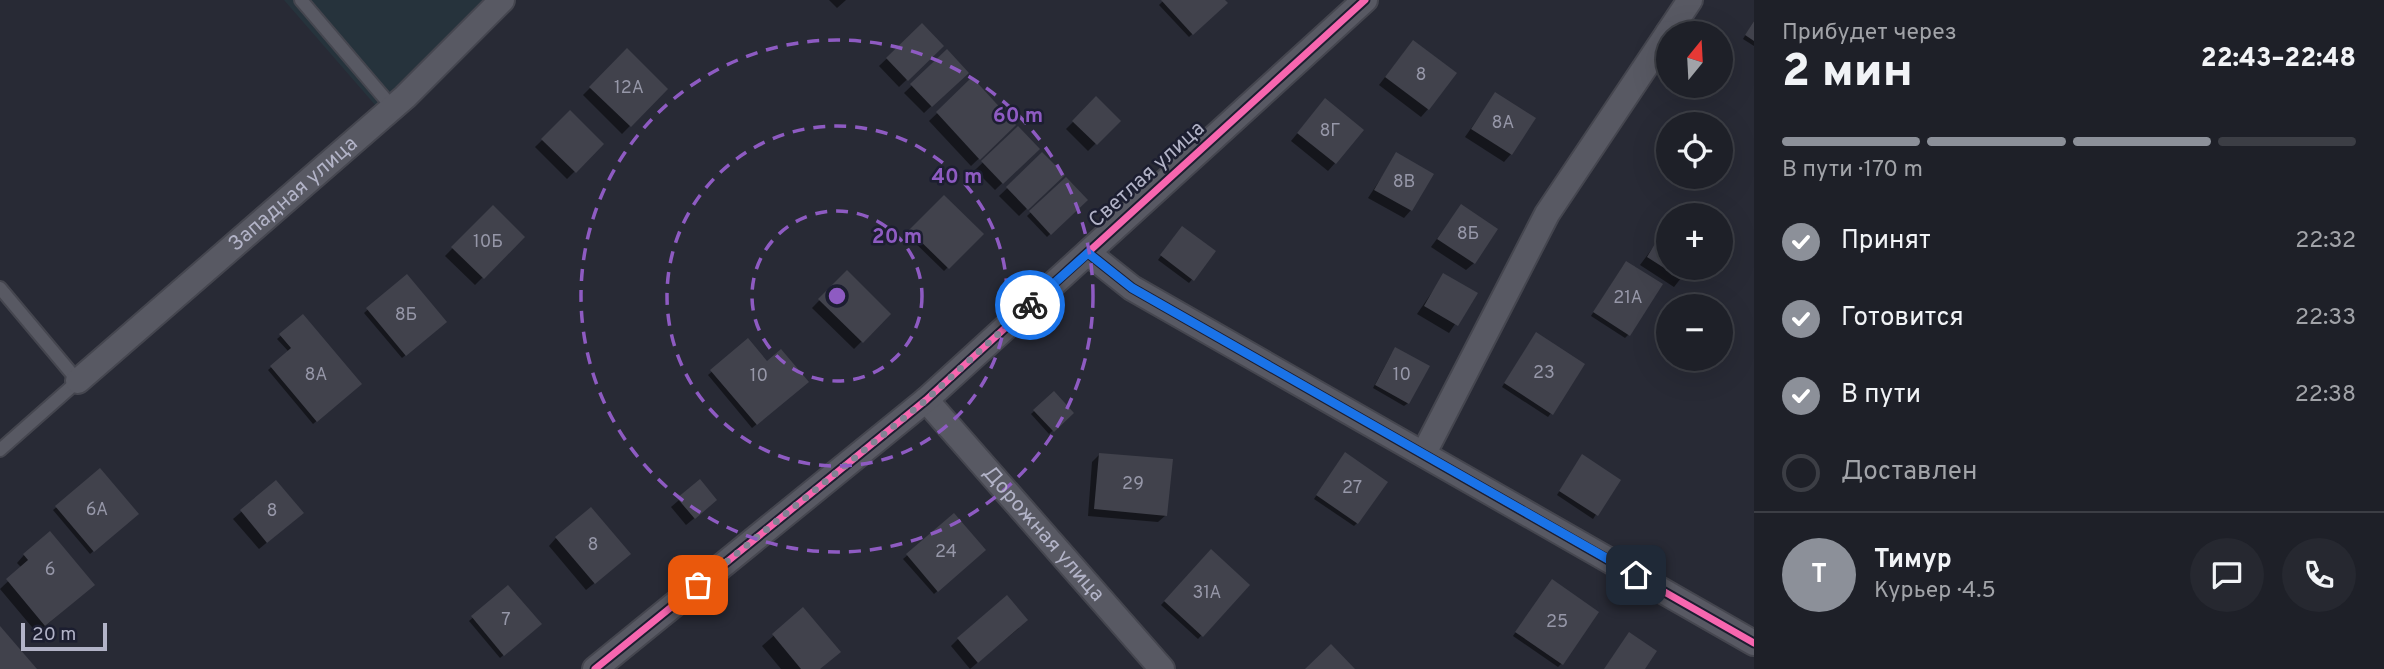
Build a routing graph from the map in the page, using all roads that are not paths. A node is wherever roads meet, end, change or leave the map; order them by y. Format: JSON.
{"nodes":[{"id":1,"x":302,"y":0,"type":"edge"},
{"id":2,"x":502,"y":0,"type":"edge"},
{"id":3,"x":1365,"y":0,"type":"edge"},
{"id":4,"x":1690,"y":0,"type":"edge"},
{"id":5,"x":1676,"y":21,"type":"edge"},
{"id":6,"x":1656,"y":51,"type":"edge"},
{"id":7,"x":393,"y":107,"type":"junction"},
{"id":8,"x":1088,"y":253,"type":"junction"},
{"id":9,"x":0,"y":288,"type":"edge"},
{"id":10,"x":78,"y":381,"type":"junction"},
{"id":11,"x":926,"y":400,"type":"junction"},
{"id":12,"x":0,"y":450,"type":"edge"},
{"id":13,"x":1423,"y":453,"type":"junction"},
{"id":14,"x":1754,"y":643,"type":"edge"},
{"id":15,"x":595,"y":669,"type":"edge"},
{"id":16,"x":1162,"y":669,"type":"edge"}],
"edges":[{"from":1,"to":7,"type":"lane"},
{"from":2,"to":7,"type":"street","name":"Западная улица"},
{"from":3,"to":8,"type":"street","name":"Светлая улица"},
{"from":4,"to":5,"type":"street"},
{"from":6,"to":13,"type":"street"},
{"from":7,"to":10,"type":"street","name":"Западная улица"},
{"from":8,"to":11,"type":"street","name":"Светлая улица"},
{"from":8,"to":13,"type":"street"},
{"from":9,"to":10,"type":"lane"},
{"from":10,"to":12,"type":"lane"},
{"from":11,"to":15,"type":"street","name":"Светлая улица"},
{"from":11,"to":16,"type":"street","name":"Дорожная улица"},
{"from":13,"to":14,"type":"street"}]}
